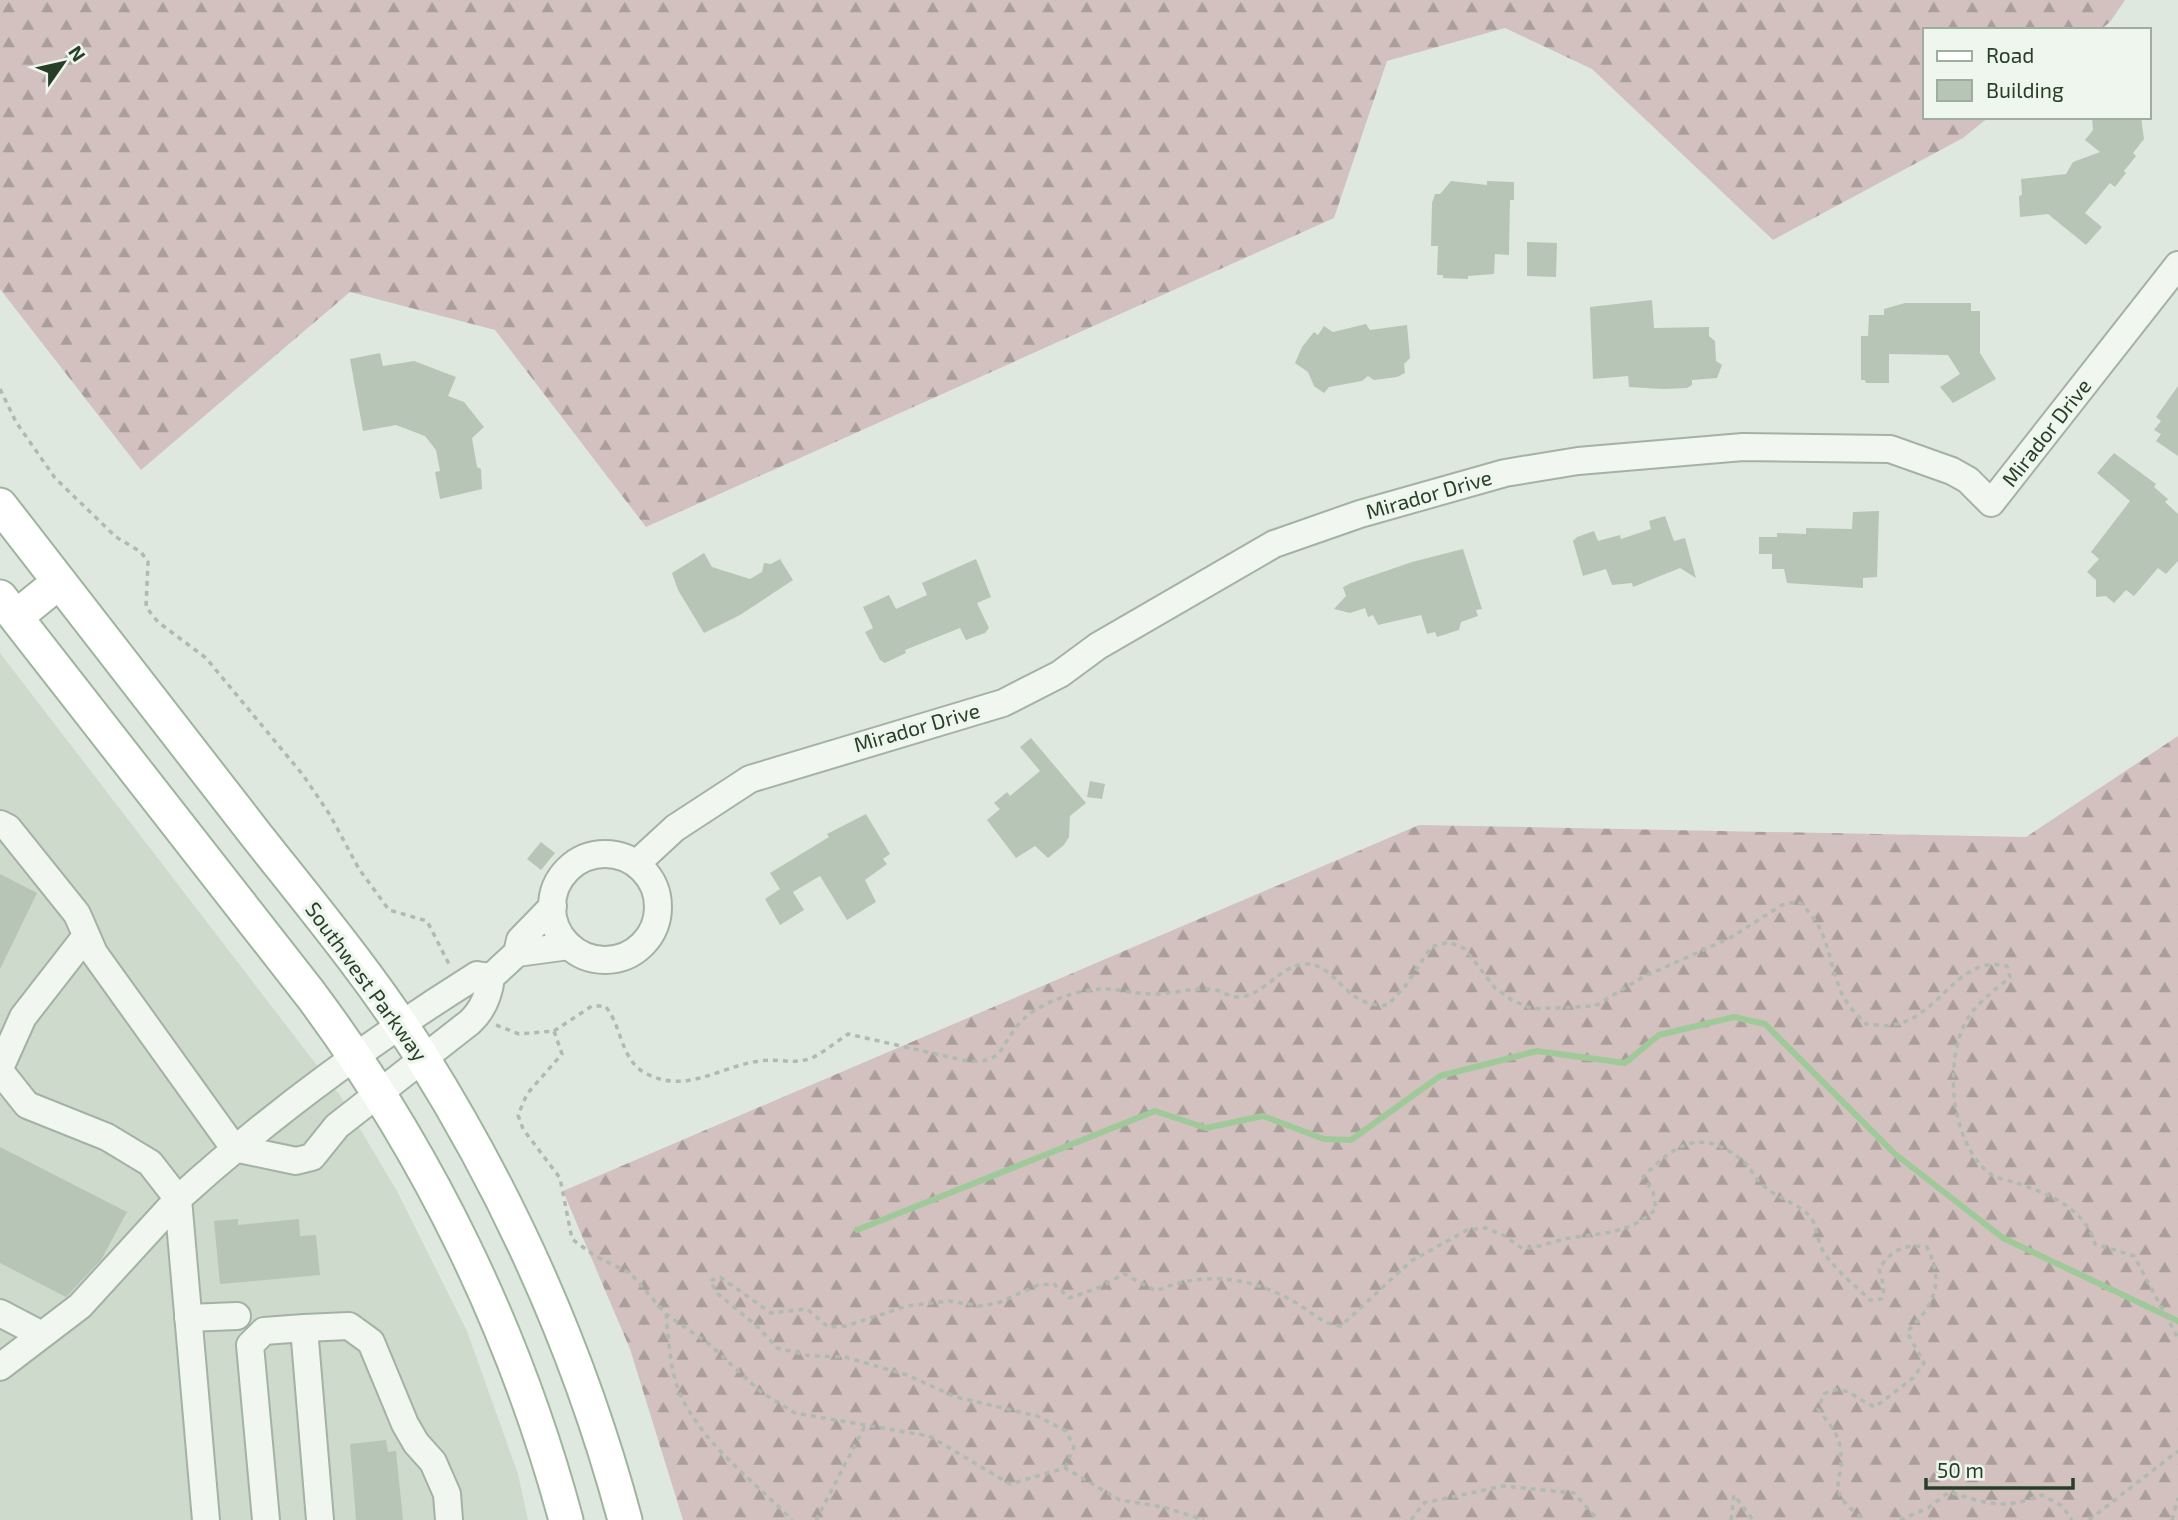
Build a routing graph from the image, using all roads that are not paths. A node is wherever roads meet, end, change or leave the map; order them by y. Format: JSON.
{"nodes":[{"id":1,"x":2178,"y":265,"type":"edge"},
{"id":2,"x":0,"y":505,"type":"edge"},
{"id":3,"x":59,"y":582,"type":"junction"},
{"id":4,"x":5,"y":614,"type":"edge"},
{"id":5,"x":0,"y":824,"type":"edge"},
{"id":6,"x":636,"y":864,"type":"junction"},
{"id":7,"x":553,"y":906,"type":"junction"},
{"id":8,"x":86,"y":936,"type":"junction"},
{"id":9,"x":569,"y":946,"type":"junction"},
{"id":10,"x":517,"y":953,"type":"junction"},
{"id":11,"x":491,"y":976,"type":"junction"},
{"id":12,"x":399,"y":1023,"type":"junction"},
{"id":13,"x":355,"y":1054,"type":"junction"},
{"id":14,"x":423,"y":1059,"type":"junction"},
{"id":15,"x":0,"y":1070,"type":"edge"},
{"id":16,"x":379,"y":1092,"type":"junction"},
{"id":17,"x":234,"y":1148,"type":"junction"},
{"id":18,"x":177,"y":1199,"type":"junction"},
{"id":19,"x":0,"y":1313,"type":"edge"},
{"id":20,"x":237,"y":1316,"type":"dead end"},
{"id":21,"x":188,"y":1318,"type":"junction"},
{"id":22,"x":304,"y":1328,"type":"junction"},
{"id":23,"x":42,"y":1335,"type":"junction"},
{"id":24,"x":0,"y":1367,"type":"edge"},
{"id":25,"x":206,"y":1520,"type":"edge"},
{"id":26,"x":266,"y":1520,"type":"edge"},
{"id":27,"x":320,"y":1520,"type":"edge"},
{"id":28,"x":449,"y":1520,"type":"edge"},
{"id":29,"x":566,"y":1520,"type":"edge"},
{"id":30,"x":625,"y":1520,"type":"edge"}],
"edges":[{"from":1,"to":6,"type":"street","name":"Mirador Drive"},
{"from":2,"to":3,"type":"main road","name":"Southwest Parkway"},
{"from":3,"to":4,"type":"main road"},
{"from":3,"to":12,"type":"main road","name":"Southwest Parkway"},
{"from":4,"to":13,"type":"main road"},
{"from":5,"to":8,"type":"street"},
{"from":6,"to":7,"type":"street"},
{"from":6,"to":9,"type":"street"},
{"from":7,"to":9,"type":"street"},
{"from":7,"to":10,"type":"street"},
{"from":8,"to":15,"type":"street"},
{"from":8,"to":17,"type":"street"},
{"from":9,"to":10,"type":"street"},
{"from":10,"to":11,"type":"street"},
{"from":11,"to":12,"type":"street"},
{"from":11,"to":14,"type":"street"},
{"from":12,"to":13,"type":"street"},
{"from":12,"to":14,"type":"main road","name":"Southwest Parkway"},
{"from":13,"to":16,"type":"main road"},
{"from":13,"to":17,"type":"street"},
{"from":14,"to":16,"type":"street"},
{"from":14,"to":30,"type":"main road","name":"Southwest Parkway"},
{"from":15,"to":18,"type":"street"},
{"from":16,"to":17,"type":"street"},
{"from":16,"to":29,"type":"main road"},
{"from":17,"to":18,"type":"street"},
{"from":18,"to":21,"type":"street"},
{"from":18,"to":23,"type":"street"},
{"from":19,"to":23,"type":"street"},
{"from":20,"to":21,"type":"street"},
{"from":21,"to":25,"type":"street"},
{"from":22,"to":26,"type":"street"},
{"from":22,"to":27,"type":"street"},
{"from":22,"to":28,"type":"street"},
{"from":23,"to":24,"type":"street"}]}
